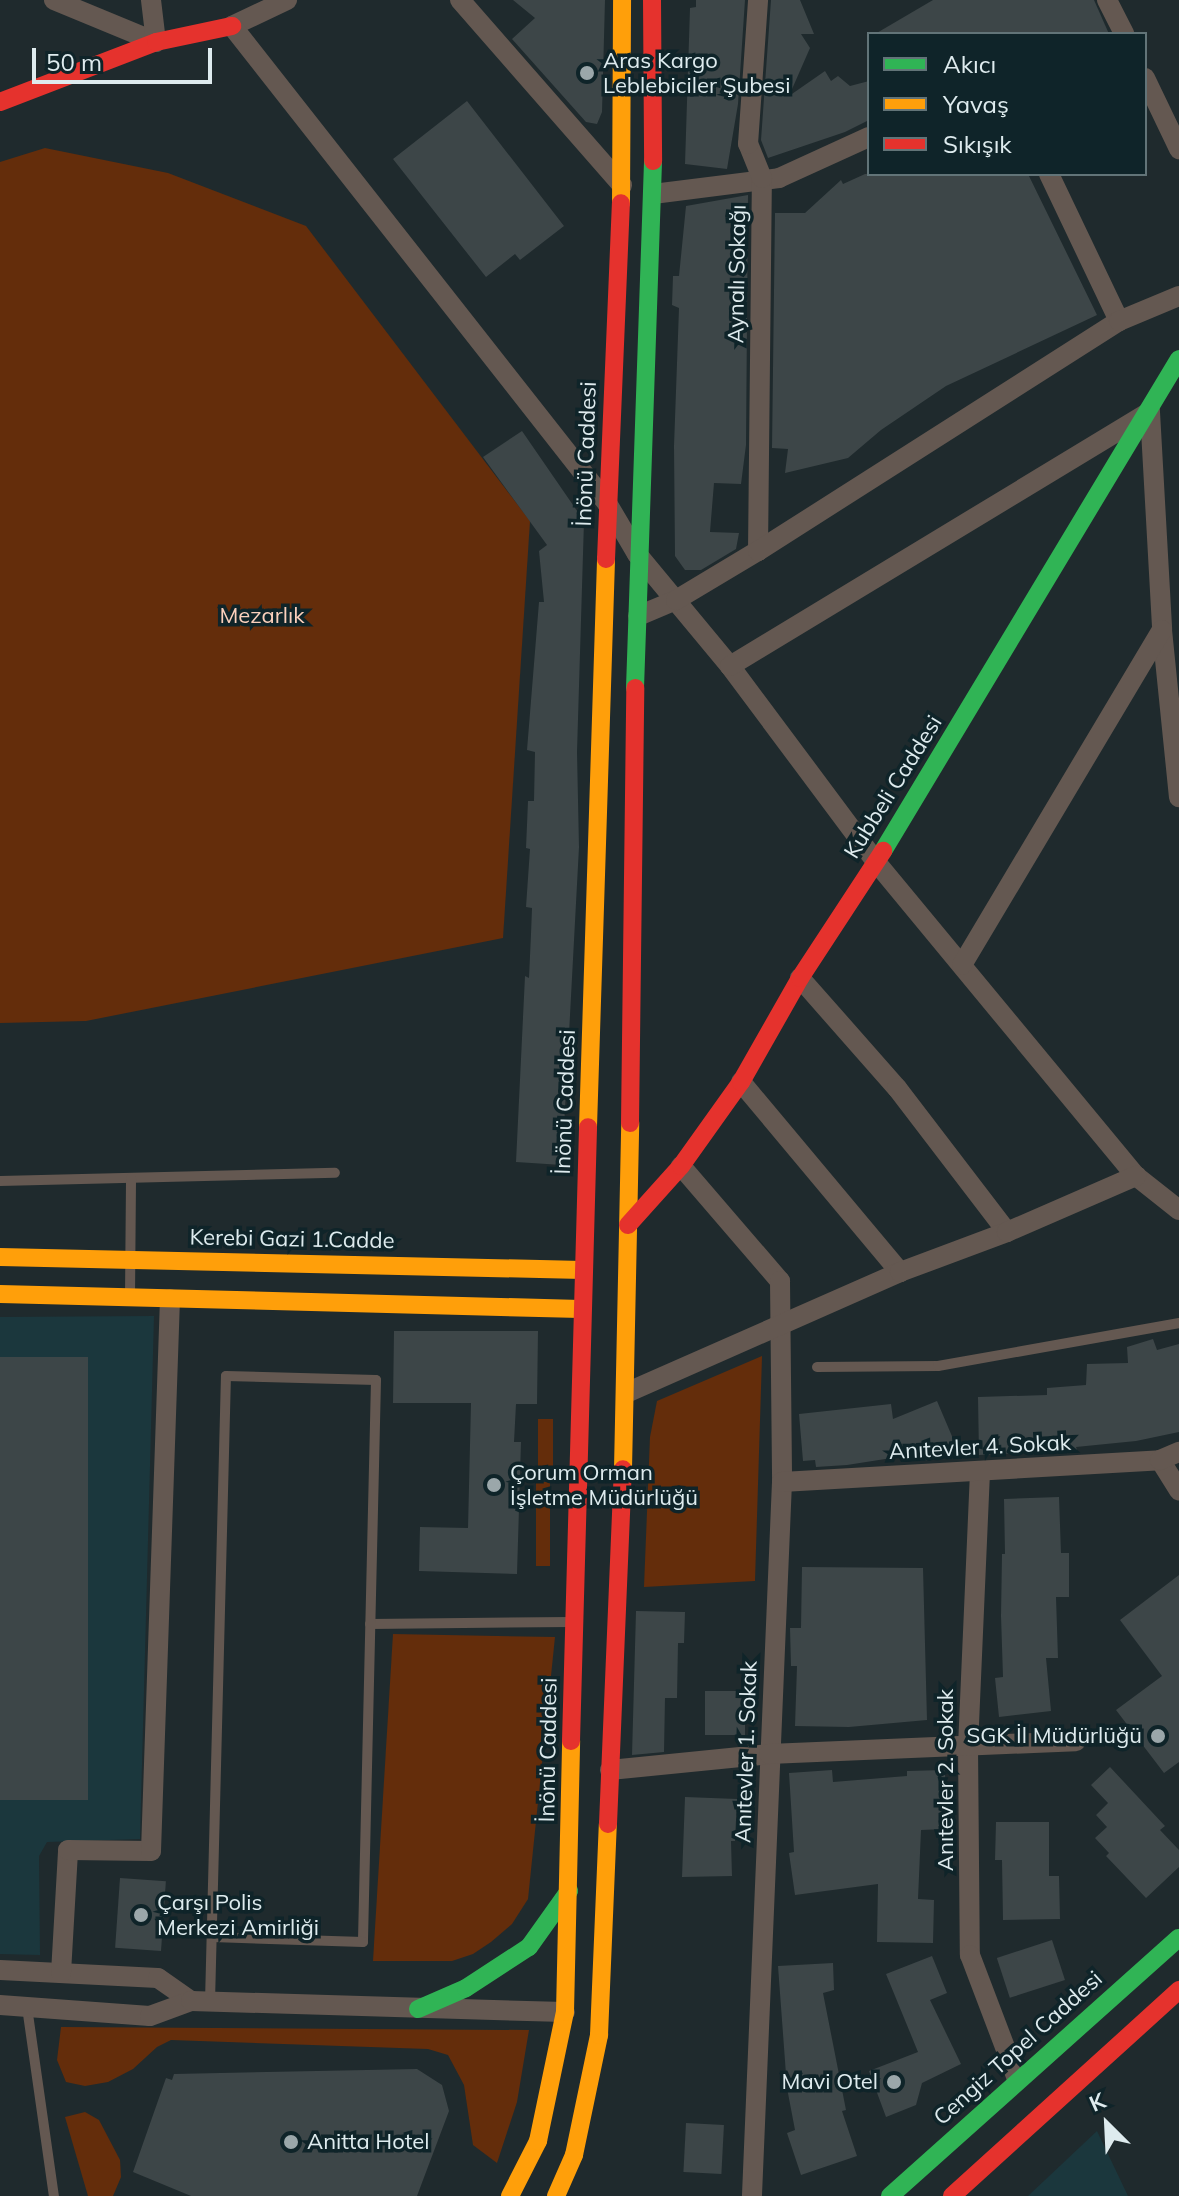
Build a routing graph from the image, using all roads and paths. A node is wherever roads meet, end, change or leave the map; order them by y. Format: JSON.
{"nodes":[{"id":1,"x":54,"y":0,"type":"edge"},
{"id":2,"x":151,"y":0,"type":"edge"},
{"id":3,"x":287,"y":0,"type":"edge"},
{"id":4,"x":460,"y":0,"type":"edge"},
{"id":5,"x":622,"y":0,"type":"edge"},
{"id":6,"x":652,"y":0,"type":"edge"},
{"id":7,"x":758,"y":0,"type":"edge"},
{"id":8,"x":1107,"y":0,"type":"edge"},
{"id":9,"x":232,"y":26,"type":"junction"},
{"id":10,"x":1123,"y":32,"type":"edge"},
{"id":11,"x":156,"y":42,"type":"junction"},
{"id":12,"x":1147,"y":82,"type":"edge"},
{"id":13,"x":0,"y":102,"type":"edge"},
{"id":14,"x":867,"y":138,"type":"edge"},
{"id":15,"x":1179,"y":149,"type":"edge"},
{"id":16,"x":1050,"y":176,"type":"edge"},
{"id":17,"x":762,"y":178,"type":"junction"},
{"id":18,"x":622,"y":185,"type":"junction"},
{"id":19,"x":653,"y":194,"type":"junction"},
{"id":20,"x":1179,"y":296,"type":"edge"},
{"id":21,"x":1119,"y":321,"type":"junction"},
{"id":22,"x":1179,"y":359,"type":"edge"},
{"id":23,"x":1150,"y":412,"type":"junction"},
{"id":24,"x":607,"y":503,"type":"junction"},
{"id":25,"x":758,"y":551,"type":"junction"},
{"id":26,"x":637,"y":554,"type":"junction"},
{"id":27,"x":676,"y":600,"type":"junction"},
{"id":28,"x":638,"y":616,"type":"junction"},
{"id":29,"x":1162,"y":630,"type":"junction"},
{"id":30,"x":730,"y":666,"type":"junction"},
{"id":31,"x":1179,"y":797,"type":"edge"},
{"id":32,"x":876,"y":862,"type":"junction"},
{"id":33,"x":962,"y":965,"type":"junction"},
{"id":34,"x":800,"y":978,"type":"junction"},
{"id":35,"x":741,"y":1082,"type":"junction"},
{"id":36,"x":681,"y":1166,"type":"junction"},
{"id":37,"x":335,"y":1173,"type":"dead end"},
{"id":38,"x":1136,"y":1176,"type":"junction"},
{"id":39,"x":131,"y":1178,"type":"junction"},
{"id":40,"x":0,"y":1181,"type":"edge"},
{"id":41,"x":1179,"y":1210,"type":"edge"},
{"id":42,"x":628,"y":1225,"type":"junction"},
{"id":43,"x":1007,"y":1232,"type":"junction"},
{"id":44,"x":0,"y":1257,"type":"edge"},
{"id":45,"x":131,"y":1260,"type":"junction"},
{"id":46,"x":173,"y":1260,"type":"junction"},
{"id":47,"x":583,"y":1270,"type":"junction"},
{"id":48,"x":900,"y":1272,"type":"junction"},
{"id":49,"x":0,"y":1294,"type":"edge"},
{"id":50,"x":130,"y":1298,"type":"junction"},
{"id":51,"x":170,"y":1299,"type":"junction"},
{"id":52,"x":581,"y":1309,"type":"junction"},
{"id":53,"x":1179,"y":1323,"type":"edge"},
{"id":54,"x":782,"y":1326,"type":"junction"},
{"id":55,"x":817,"y":1367,"type":"dead end"},
{"id":56,"x":626,"y":1393,"type":"junction"},
{"id":57,"x":1169,"y":1456,"type":"edge"},
{"id":58,"x":980,"y":1472,"type":"junction"},
{"id":59,"x":782,"y":1482,"type":"junction"},
{"id":60,"x":1179,"y":1490,"type":"edge"},
{"id":61,"x":575,"y":1622,"type":"junction"},
{"id":62,"x":370,"y":1624,"type":"junction"},
{"id":63,"x":1076,"y":1741,"type":"dead end"},
{"id":64,"x":968,"y":1746,"type":"junction"},
{"id":65,"x":769,"y":1754,"type":"junction"},
{"id":66,"x":610,"y":1770,"type":"junction"},
{"id":67,"x":570,"y":1890,"type":"junction"},
{"id":68,"x":212,"y":1937,"type":"junction"},
{"id":69,"x":1179,"y":1938,"type":"edge"},
{"id":70,"x":0,"y":1970,"type":"edge"},
{"id":71,"x":61,"y":1973,"type":"junction"},
{"id":72,"x":1179,"y":1990,"type":"edge"},
{"id":73,"x":200,"y":2001,"type":"junction"},
{"id":74,"x":0,"y":2005,"type":"edge"},
{"id":75,"x":27,"y":2007,"type":"junction"},
{"id":76,"x":418,"y":2009,"type":"junction"},
{"id":77,"x":565,"y":2012,"type":"junction"},
{"id":78,"x":1017,"y":2079,"type":"junction"},
{"id":79,"x":758,"y":2191,"type":"edge"},
{"id":80,"x":54,"y":2196,"type":"edge"},
{"id":81,"x":510,"y":2196,"type":"edge"},
{"id":82,"x":556,"y":2196,"type":"edge"},
{"id":83,"x":890,"y":2196,"type":"edge"},
{"id":84,"x":952,"y":2196,"type":"edge"}],
"edges":[{"from":1,"to":11,"type":"street"},
{"from":2,"to":11,"type":"street"},
{"from":3,"to":9,"type":"street"},
{"from":4,"to":18,"type":"street"},
{"from":5,"to":18,"type":"street","name":"İnönü Caddesi"},
{"from":6,"to":19,"type":"street"},
{"from":7,"to":17,"type":"street","name":"Aynalı Sokağı"},
{"from":8,"to":10,"type":"street"},
{"from":9,"to":11,"type":"street"},
{"from":9,"to":24,"type":"street"},
{"from":11,"to":13,"type":"street"},
{"from":12,"to":15,"type":"street"},
{"from":14,"to":17,"type":"street"},
{"from":16,"to":21,"type":"street"},
{"from":17,"to":19,"type":"street"},
{"from":17,"to":25,"type":"street","name":"Aynalı Sokağı"},
{"from":18,"to":24,"type":"street","name":"İnönü Caddesi"},
{"from":19,"to":26,"type":"street"},
{"from":20,"to":21,"type":"street"},
{"from":21,"to":25,"type":"street"},
{"from":22,"to":23,"type":"street","name":"Kubbeli Caddesi"},
{"from":23,"to":29,"type":"street"},
{"from":23,"to":30,"type":"street"},
{"from":23,"to":32,"type":"street","name":"Kubbeli Caddesi"},
{"from":24,"to":26,"type":"street"},
{"from":24,"to":47,"type":"street","name":"İnönü Caddesi"},
{"from":25,"to":27,"type":"street"},
{"from":26,"to":27,"type":"street"},
{"from":26,"to":28,"type":"street"},
{"from":27,"to":28,"type":"street"},
{"from":27,"to":30,"type":"street"},
{"from":28,"to":42,"type":"street"},
{"from":29,"to":31,"type":"street"},
{"from":29,"to":33,"type":"street"},
{"from":30,"to":32,"type":"street"},
{"from":32,"to":33,"type":"street"},
{"from":32,"to":34,"type":"street","name":"Kubbeli Caddesi"},
{"from":33,"to":38,"type":"street"},
{"from":34,"to":35,"type":"street","name":"Kubbeli Caddesi"},
{"from":34,"to":43,"type":"street"},
{"from":35,"to":36,"type":"street","name":"Kubbeli Caddesi"},
{"from":35,"to":48,"type":"street"},
{"from":36,"to":42,"type":"street","name":"Kubbeli Caddesi"},
{"from":36,"to":54,"type":"street","name":"Anıtevler 1. Sokak"},
{"from":37,"to":39,"type":"lane"},
{"from":38,"to":41,"type":"street"},
{"from":38,"to":43,"type":"street"},
{"from":39,"to":40,"type":"lane"},
{"from":39,"to":45,"type":"lane"},
{"from":42,"to":56,"type":"street"},
{"from":43,"to":48,"type":"street"},
{"from":44,"to":45,"type":"street","name":"Kerebi Gazi 1.Cadde"},
{"from":45,"to":46,"type":"street","name":"Kerebi Gazi 1.Cadde"},
{"from":45,"to":50,"type":"lane"},
{"from":46,"to":47,"type":"street","name":"Kerebi Gazi 1.Cadde"},
{"from":46,"to":51,"type":"street"},
{"from":47,"to":52,"type":"street","name":"İnönü Caddesi"},
{"from":48,"to":54,"type":"street"},
{"from":49,"to":50,"type":"street"},
{"from":50,"to":51,"type":"street"},
{"from":51,"to":52,"type":"street"},
{"from":51,"to":71,"type":"street"},
{"from":52,"to":61,"type":"street","name":"İnönü Caddesi"},
{"from":53,"to":55,"type":"lane"},
{"from":54,"to":56,"type":"street"},
{"from":54,"to":59,"type":"street","name":"Anıtevler 1. Sokak"},
{"from":56,"to":66,"type":"street"},
{"from":57,"to":58,"type":"street","name":"Anıtevler 4. Sokak"},
{"from":57,"to":60,"type":"street"},
{"from":58,"to":59,"type":"street","name":"Anıtevler 4. Sokak"},
{"from":58,"to":64,"type":"street","name":"Anıtevler 2. Sokak"},
{"from":59,"to":65,"type":"street","name":"Anıtevler 1. Sokak"},
{"from":61,"to":62,"type":"lane"},
{"from":61,"to":67,"type":"street","name":"İnönü Caddesi"},
{"from":62,"to":68,"type":"lane"},
{"from":62,"to":68,"type":"lane"},
{"from":63,"to":64,"type":"street"},
{"from":64,"to":65,"type":"street"},
{"from":64,"to":78,"type":"street","name":"Anıtevler 2. Sokak"},
{"from":65,"to":66,"type":"street"},
{"from":65,"to":79,"type":"street","name":"Anıtevler 1. Sokak"},
{"from":66,"to":82,"type":"street"},
{"from":67,"to":76,"type":"street"},
{"from":67,"to":77,"type":"street","name":"İnönü Caddesi"},
{"from":68,"to":73,"type":"lane"},
{"from":69,"to":78,"type":"street","name":"Cengiz Topel Caddesi"},
{"from":70,"to":71,"type":"street"},
{"from":71,"to":73,"type":"street"},
{"from":72,"to":84,"type":"street"},
{"from":73,"to":75,"type":"street"},
{"from":73,"to":76,"type":"street"},
{"from":74,"to":75,"type":"street"},
{"from":75,"to":80,"type":"lane"},
{"from":76,"to":77,"type":"street"},
{"from":77,"to":81,"type":"street","name":"İnönü Caddesi"},
{"from":78,"to":83,"type":"street","name":"Cengiz Topel Caddesi"}]}
